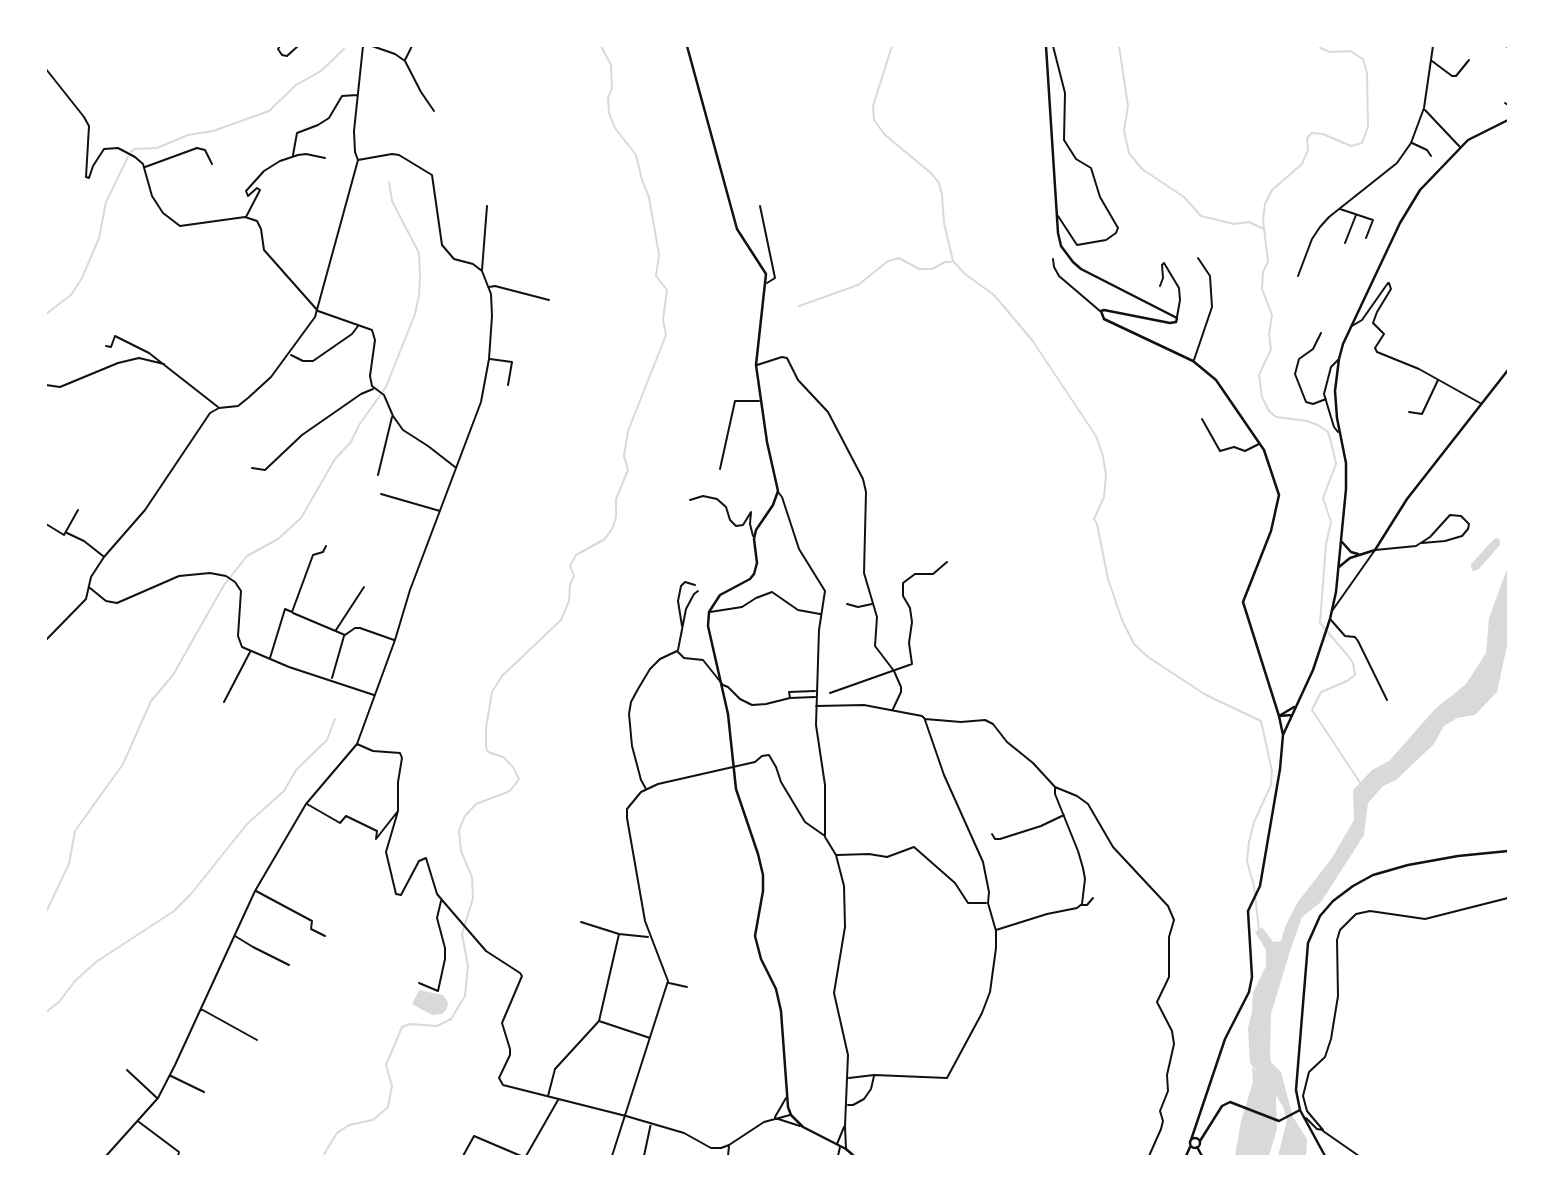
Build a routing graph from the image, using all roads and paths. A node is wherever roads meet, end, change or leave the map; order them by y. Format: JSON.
{"nodes":[{"id":1,"x":280,"y":46,"type":"edge"},
{"id":2,"x":298,"y":46,"type":"edge"},
{"id":3,"x":363,"y":46,"type":"edge"},
{"id":4,"x":372,"y":46,"type":"edge"},
{"id":5,"x":412,"y":46,"type":"edge"},
{"id":6,"x":687,"y":46,"type":"edge"},
{"id":7,"x":1046,"y":46,"type":"edge"},
{"id":8,"x":1053,"y":46,"type":"edge"},
{"id":9,"x":1433,"y":46,"type":"edge"},
{"id":10,"x":293,"y":48,"type":"edge"},
{"id":11,"x":405,"y":61,"type":"junction"},
{"id":12,"x":1431,"y":61,"type":"junction"},
{"id":13,"x":1469,"y":61,"type":"dead end"},
{"id":14,"x":46,"y":69,"type":"edge"},
{"id":15,"x":358,"y":95,"type":"junction"},
{"id":16,"x":1505,"y":103,"type":"dead end"},
{"id":17,"x":1508,"y":105,"type":"edge"},
{"id":18,"x":1424,"y":108,"type":"junction"},
{"id":19,"x":434,"y":111,"type":"dead end"},
{"id":20,"x":1508,"y":120,"type":"edge"},
{"id":21,"x":1411,"y":143,"type":"junction"},
{"id":22,"x":1460,"y":148,"type":"junction"},
{"id":23,"x":293,"y":156,"type":"junction"},
{"id":24,"x":1431,"y":156,"type":"dead end"},
{"id":25,"x":325,"y":158,"type":"dead end"},
{"id":26,"x":358,"y":160,"type":"junction"},
{"id":27,"x":212,"y":164,"type":"dead end"},
{"id":28,"x":144,"y":168,"type":"junction"},
{"id":29,"x":487,"y":206,"type":"dead end"},
{"id":30,"x":760,"y":206,"type":"dead end"},
{"id":31,"x":1340,"y":209,"type":"junction"},
{"id":32,"x":1357,"y":214,"type":"junction"},
{"id":33,"x":1057,"y":215,"type":"junction"},
{"id":34,"x":245,"y":217,"type":"junction"},
{"id":35,"x":1366,"y":238,"type":"dead end"},
{"id":36,"x":1345,"y":243,"type":"dead end"},
{"id":37,"x":1198,"y":258,"type":"dead end"},
{"id":38,"x":1054,"y":259,"type":"dead end"},
{"id":39,"x":482,"y":271,"type":"junction"},
{"id":40,"x":1298,"y":276,"type":"dead end"},
{"id":41,"x":767,"y":283,"type":"junction"},
{"id":42,"x":1160,"y":286,"type":"dead end"},
{"id":43,"x":488,"y":287,"type":"junction"},
{"id":44,"x":550,"y":300,"type":"dead end"},
{"id":45,"x":318,"y":311,"type":"junction"},
{"id":46,"x":1101,"y":312,"type":"junction"},
{"id":47,"x":1177,"y":318,"type":"junction"},
{"id":48,"x":359,"y":324,"type":"junction"},
{"id":49,"x":1351,"y":326,"type":"junction"},
{"id":50,"x":1321,"y":333,"type":"dead end"},
{"id":51,"x":106,"y":346,"type":"dead end"},
{"id":52,"x":290,"y":354,"type":"junction"},
{"id":53,"x":489,"y":359,"type":"junction"},
{"id":54,"x":1339,"y":359,"type":"junction"},
{"id":55,"x":1193,"y":361,"type":"junction"},
{"id":56,"x":165,"y":364,"type":"junction"},
{"id":57,"x":756,"y":365,"type":"junction"},
{"id":58,"x":1508,"y":370,"type":"edge"},
{"id":59,"x":1438,"y":379,"type":"junction"},
{"id":60,"x":509,"y":384,"type":"dead end"},
{"id":61,"x":46,"y":385,"type":"edge"},
{"id":62,"x":374,"y":388,"type":"junction"},
{"id":63,"x":1326,"y":399,"type":"junction"},
{"id":64,"x":761,"y":401,"type":"junction"},
{"id":65,"x":1482,"y":405,"type":"junction"},
{"id":66,"x":219,"y":408,"type":"junction"},
{"id":67,"x":1409,"y":412,"type":"dead end"},
{"id":68,"x":393,"y":416,"type":"junction"},
{"id":69,"x":1202,"y":419,"type":"dead end"},
{"id":70,"x":1341,"y":436,"type":"junction"},
{"id":71,"x":1259,"y":443,"type":"junction"},
{"id":72,"x":252,"y":468,"type":"dead end"},
{"id":73,"x":456,"y":468,"type":"junction"},
{"id":74,"x":720,"y":469,"type":"dead end"},
{"id":75,"x":378,"y":475,"type":"dead end"},
{"id":76,"x":778,"y":491,"type":"junction"},
{"id":77,"x":381,"y":494,"type":"dead end"},
{"id":78,"x":690,"y":500,"type":"dead end"},
{"id":79,"x":78,"y":510,"type":"dead end"},
{"id":80,"x":441,"y":511,"type":"junction"},
{"id":81,"x":46,"y":524,"type":"edge"},
{"id":82,"x":67,"y":533,"type":"junction"},
{"id":83,"x":754,"y":539,"type":"junction"},
{"id":84,"x":1341,"y":541,"type":"junction"},
{"id":85,"x":1422,"y":543,"type":"junction"},
{"id":86,"x":326,"y":546,"type":"dead end"},
{"id":87,"x":1375,"y":551,"type":"junction"},
{"id":88,"x":1351,"y":552,"type":"junction"},
{"id":89,"x":1340,"y":553,"type":"junction"},
{"id":90,"x":1361,"y":555,"type":"junction"},
{"id":91,"x":104,"y":556,"type":"junction"},
{"id":92,"x":1350,"y":558,"type":"junction"},
{"id":93,"x":947,"y":562,"type":"dead end"},
{"id":94,"x":1338,"y":570,"type":"junction"},
{"id":95,"x":695,"y":584,"type":"dead end"},
{"id":96,"x":364,"y":587,"type":"dead end"},
{"id":97,"x":90,"y":588,"type":"junction"},
{"id":98,"x":698,"y":591,"type":"dead end"},
{"id":99,"x":848,"y":604,"type":"dead end"},
{"id":100,"x":873,"y":604,"type":"junction"},
{"id":101,"x":1332,"y":611,"type":"junction"},
{"id":102,"x":292,"y":612,"type":"junction"},
{"id":103,"x":709,"y":612,"type":"junction"},
{"id":104,"x":822,"y":615,"type":"junction"},
{"id":105,"x":1330,"y":619,"type":"junction"},
{"id":106,"x":682,"y":630,"type":"junction"},
{"id":107,"x":335,"y":631,"type":"junction"},
{"id":108,"x":345,"y":635,"type":"junction"},
{"id":109,"x":46,"y":640,"type":"edge"},
{"id":110,"x":395,"y":640,"type":"junction"},
{"id":111,"x":250,"y":651,"type":"junction"},
{"id":112,"x":677,"y":651,"type":"junction"},
{"id":113,"x":269,"y":659,"type":"junction"},
{"id":114,"x":894,"y":671,"type":"junction"},
{"id":115,"x":331,"y":680,"type":"junction"},
{"id":116,"x":723,"y":685,"type":"junction"},
{"id":117,"x":816,"y":691,"type":"junction"},
{"id":118,"x":830,"y":693,"type":"dead end"},
{"id":119,"x":375,"y":695,"type":"junction"},
{"id":120,"x":816,"y":697,"type":"junction"},
{"id":121,"x":790,"y":698,"type":"junction"},
{"id":122,"x":1387,"y":700,"type":"dead end"},
{"id":123,"x":224,"y":702,"type":"dead end"},
{"id":124,"x":1275,"y":705,"type":"junction"},
{"id":125,"x":816,"y":706,"type":"junction"},
{"id":126,"x":1296,"y":706,"type":"junction"},
{"id":127,"x":893,"y":709,"type":"junction"},
{"id":128,"x":1286,"y":711,"type":"junction"},
{"id":129,"x":1293,"y":715,"type":"junction"},
{"id":130,"x":1279,"y":716,"type":"junction"},
{"id":131,"x":925,"y":719,"type":"junction"},
{"id":132,"x":1283,"y":735,"type":"junction"},
{"id":133,"x":357,"y":744,"type":"junction"},
{"id":134,"x":1055,"y":787,"type":"junction"},
{"id":135,"x":646,"y":789,"type":"junction"},
{"id":136,"x":306,"y":804,"type":"junction"},
{"id":137,"x":398,"y":811,"type":"junction"},
{"id":138,"x":1065,"y":815,"type":"junction"},
{"id":139,"x":992,"y":834,"type":"dead end"},
{"id":140,"x":825,"y":837,"type":"junction"},
{"id":141,"x":1508,"y":851,"type":"edge"},
{"id":142,"x":836,"y":855,"type":"junction"},
{"id":143,"x":255,"y":891,"type":"junction"},
{"id":144,"x":1093,"y":898,"type":"dead end"},
{"id":145,"x":1508,"y":898,"type":"edge"},
{"id":146,"x":442,"y":900,"type":"junction"},
{"id":147,"x":988,"y":903,"type":"junction"},
{"id":148,"x":1080,"y":905,"type":"junction"},
{"id":149,"x":582,"y":922,"type":"dead end"},
{"id":150,"x":996,"y":930,"type":"junction"},
{"id":151,"x":619,"y":934,"type":"junction"},
{"id":152,"x":234,"y":935,"type":"junction"},
{"id":153,"x":325,"y":936,"type":"dead end"},
{"id":154,"x":650,"y":937,"type":"junction"},
{"id":155,"x":289,"y":964,"type":"dead end"},
{"id":156,"x":668,"y":983,"type":"junction"},
{"id":157,"x":419,"y":984,"type":"dead end"},
{"id":158,"x":687,"y":986,"type":"dead end"},
{"id":159,"x":200,"y":1009,"type":"junction"},
{"id":160,"x":599,"y":1021,"type":"junction"},
{"id":161,"x":651,"y":1038,"type":"junction"},
{"id":162,"x":257,"y":1040,"type":"dead end"},
{"id":163,"x":127,"y":1070,"type":"dead end"},
{"id":164,"x":170,"y":1075,"type":"junction"},
{"id":165,"x":874,"y":1075,"type":"junction"},
{"id":166,"x":848,"y":1078,"type":"junction"},
{"id":167,"x":204,"y":1092,"type":"dead end"},
{"id":168,"x":548,"y":1097,"type":"junction"},
{"id":169,"x":787,"y":1097,"type":"junction"},
{"id":170,"x":158,"y":1098,"type":"junction"},
{"id":171,"x":558,"y":1100,"type":"junction"},
{"id":172,"x":846,"y":1105,"type":"junction"},
{"id":173,"x":1298,"y":1111,"type":"junction"},
{"id":174,"x":790,"y":1115,"type":"junction"},
{"id":175,"x":626,"y":1116,"type":"junction"},
{"id":176,"x":1303,"y":1116,"type":"junction"},
{"id":177,"x":774,"y":1118,"type":"junction"},
{"id":178,"x":138,"y":1121,"type":"junction"},
{"id":179,"x":1198,"y":1121,"type":"junction"},
{"id":180,"x":651,"y":1123,"type":"junction"},
{"id":181,"x":845,"y":1126,"type":"junction"},
{"id":182,"x":803,"y":1127,"type":"junction"},
{"id":183,"x":1322,"y":1129,"type":"junction"},
{"id":184,"x":1191,"y":1140,"type":"junction"},
{"id":185,"x":1199,"y":1140,"type":"junction"},
{"id":186,"x":729,"y":1145,"type":"junction"},
{"id":187,"x":839,"y":1145,"type":"junction"},
{"id":188,"x":1191,"y":1145,"type":"junction"},
{"id":189,"x":1197,"y":1147,"type":"junction"},
{"id":190,"x":846,"y":1149,"type":"junction"},
{"id":191,"x":106,"y":1157,"type":"edge"},
{"id":192,"x":178,"y":1157,"type":"edge"},
{"id":193,"x":463,"y":1157,"type":"edge"},
{"id":194,"x":521,"y":1157,"type":"edge"},
{"id":195,"x":526,"y":1157,"type":"edge"},
{"id":196,"x":612,"y":1157,"type":"edge"},
{"id":197,"x":644,"y":1157,"type":"edge"},
{"id":198,"x":728,"y":1157,"type":"edge"},
{"id":199,"x":838,"y":1157,"type":"edge"},
{"id":200,"x":854,"y":1157,"type":"edge"},
{"id":201,"x":1149,"y":1157,"type":"edge"},
{"id":202,"x":1186,"y":1157,"type":"edge"},
{"id":203,"x":1202,"y":1157,"type":"edge"},
{"id":204,"x":1325,"y":1157,"type":"edge"},
{"id":205,"x":1359,"y":1157,"type":"edge"}],
"edges":[{"from":1,"to":10,"type":"street"},
{"from":2,"to":10,"type":"street"},
{"from":3,"to":15,"type":"street"},
{"from":4,"to":11,"type":"street"},
{"from":5,"to":11,"type":"street"},
{"from":6,"to":41,"type":"street"},
{"from":7,"to":33,"type":"street"},
{"from":8,"to":33,"type":"street"},
{"from":9,"to":12,"type":"street"},
{"from":11,"to":19,"type":"street"},
{"from":12,"to":13,"type":"street"},
{"from":12,"to":18,"type":"street"},
{"from":14,"to":28,"type":"street"},
{"from":15,"to":23,"type":"street"},
{"from":15,"to":26,"type":"street"},
{"from":16,"to":17,"type":"street"},
{"from":18,"to":21,"type":"street"},
{"from":18,"to":22,"type":"street"},
{"from":20,"to":22,"type":"street"},
{"from":21,"to":24,"type":"street"},
{"from":21,"to":31,"type":"street"},
{"from":22,"to":49,"type":"street"},
{"from":23,"to":25,"type":"street"},
{"from":23,"to":34,"type":"street"},
{"from":26,"to":39,"type":"street"},
{"from":26,"to":45,"type":"street"},
{"from":27,"to":28,"type":"street"},
{"from":28,"to":34,"type":"street"},
{"from":29,"to":39,"type":"street"},
{"from":30,"to":41,"type":"street"},
{"from":31,"to":32,"type":"street"},
{"from":31,"to":40,"type":"street"},
{"from":32,"to":35,"type":"street"},
{"from":32,"to":36,"type":"street"},
{"from":33,"to":47,"type":"street"},
{"from":34,"to":45,"type":"street"},
{"from":37,"to":55,"type":"street"},
{"from":38,"to":46,"type":"street"},
{"from":39,"to":43,"type":"street"},
{"from":41,"to":57,"type":"street"},
{"from":42,"to":47,"type":"street"},
{"from":43,"to":44,"type":"street"},
{"from":43,"to":53,"type":"street"},
{"from":45,"to":48,"type":"street"},
{"from":45,"to":52,"type":"street"},
{"from":46,"to":47,"type":"street"},
{"from":46,"to":55,"type":"street"},
{"from":48,"to":52,"type":"street"},
{"from":48,"to":62,"type":"street"},
{"from":49,"to":54,"type":"street"},
{"from":49,"to":59,"type":"street"},
{"from":50,"to":63,"type":"street"},
{"from":51,"to":56,"type":"street"},
{"from":52,"to":66,"type":"street"},
{"from":53,"to":60,"type":"street"},
{"from":53,"to":73,"type":"street"},
{"from":54,"to":63,"type":"street"},
{"from":54,"to":70,"type":"street"},
{"from":55,"to":71,"type":"street"},
{"from":56,"to":61,"type":"street"},
{"from":56,"to":66,"type":"street"},
{"from":57,"to":64,"type":"street"},
{"from":57,"to":100,"type":"street"},
{"from":58,"to":65,"type":"street"},
{"from":59,"to":65,"type":"street"},
{"from":59,"to":67,"type":"street"},
{"from":62,"to":68,"type":"street"},
{"from":62,"to":72,"type":"street"},
{"from":63,"to":70,"type":"street"},
{"from":64,"to":74,"type":"street"},
{"from":64,"to":76,"type":"street"},
{"from":65,"to":87,"type":"street"},
{"from":66,"to":91,"type":"street"},
{"from":68,"to":73,"type":"street"},
{"from":68,"to":75,"type":"street"},
{"from":69,"to":71,"type":"street"},
{"from":70,"to":84,"type":"street"},
{"from":71,"to":124,"type":"street"},
{"from":73,"to":80,"type":"street"},
{"from":76,"to":83,"type":"street"},
{"from":76,"to":104,"type":"street"},
{"from":77,"to":80,"type":"street"},
{"from":78,"to":83,"type":"street"},
{"from":79,"to":82,"type":"street"},
{"from":80,"to":110,"type":"street"},
{"from":81,"to":82,"type":"street"},
{"from":82,"to":91,"type":"street"},
{"from":83,"to":103,"type":"street"},
{"from":84,"to":88,"type":"street"},
{"from":84,"to":89,"type":"street"},
{"from":85,"to":85,"type":"street"},
{"from":85,"to":87,"type":"street"},
{"from":86,"to":102,"type":"street"},
{"from":87,"to":90,"type":"street"},
{"from":87,"to":101,"type":"street"},
{"from":88,"to":89,"type":"street"},
{"from":88,"to":90,"type":"street"},
{"from":89,"to":92,"type":"street"},
{"from":89,"to":94,"type":"street"},
{"from":90,"to":92,"type":"street"},
{"from":91,"to":97,"type":"street"},
{"from":92,"to":94,"type":"street"},
{"from":93,"to":114,"type":"street"},
{"from":94,"to":101,"type":"street"},
{"from":95,"to":106,"type":"street"},
{"from":96,"to":107,"type":"street"},
{"from":97,"to":109,"type":"street"},
{"from":97,"to":111,"type":"street"},
{"from":98,"to":106,"type":"street"},
{"from":99,"to":100,"type":"street"},
{"from":100,"to":114,"type":"street"},
{"from":101,"to":105,"type":"street"},
{"from":102,"to":107,"type":"street"},
{"from":102,"to":113,"type":"street"},
{"from":103,"to":104,"type":"street"},
{"from":103,"to":116,"type":"street"},
{"from":104,"to":117,"type":"street"},
{"from":105,"to":122,"type":"street"},
{"from":105,"to":126,"type":"street"},
{"from":106,"to":112,"type":"street"},
{"from":107,"to":108,"type":"street"},
{"from":108,"to":110,"type":"street"},
{"from":108,"to":115,"type":"street"},
{"from":110,"to":119,"type":"street"},
{"from":111,"to":113,"type":"street"},
{"from":111,"to":123,"type":"street"},
{"from":112,"to":116,"type":"street"},
{"from":112,"to":135,"type":"street"},
{"from":113,"to":115,"type":"street"},
{"from":114,"to":118,"type":"street"},
{"from":114,"to":127,"type":"street"},
{"from":115,"to":119,"type":"street"},
{"from":116,"to":121,"type":"street"},
{"from":116,"to":169,"type":"street"},
{"from":117,"to":120,"type":"street"},
{"from":117,"to":121,"type":"street"},
{"from":119,"to":133,"type":"street"},
{"from":120,"to":121,"type":"street"},
{"from":120,"to":125,"type":"street"},
{"from":124,"to":128,"type":"street"},
{"from":124,"to":130,"type":"street"},
{"from":125,"to":127,"type":"street"},
{"from":125,"to":140,"type":"street"},
{"from":126,"to":128,"type":"street"},
{"from":126,"to":129,"type":"street"},
{"from":127,"to":131,"type":"street"},
{"from":128,"to":130,"type":"street"},
{"from":129,"to":130,"type":"street"},
{"from":129,"to":132,"type":"street"},
{"from":130,"to":132,"type":"street"},
{"from":131,"to":134,"type":"street"},
{"from":131,"to":147,"type":"street"},
{"from":132,"to":179,"type":"street"},
{"from":133,"to":136,"type":"street"},
{"from":133,"to":137,"type":"street"},
{"from":134,"to":138,"type":"street"},
{"from":134,"to":201,"type":"street"},
{"from":135,"to":140,"type":"street"},
{"from":135,"to":154,"type":"street"},
{"from":136,"to":137,"type":"street"},
{"from":136,"to":143,"type":"street"},
{"from":137,"to":146,"type":"street"},
{"from":138,"to":139,"type":"street"},
{"from":138,"to":148,"type":"street"},
{"from":140,"to":142,"type":"street"},
{"from":141,"to":173,"type":"street"},
{"from":142,"to":147,"type":"street"},
{"from":142,"to":166,"type":"street"},
{"from":143,"to":152,"type":"street"},
{"from":143,"to":153,"type":"street"},
{"from":144,"to":148,"type":"street"},
{"from":145,"to":183,"type":"street"},
{"from":146,"to":157,"type":"street"},
{"from":146,"to":168,"type":"street"},
{"from":147,"to":150,"type":"street"},
{"from":148,"to":150,"type":"street"},
{"from":149,"to":151,"type":"street"},
{"from":150,"to":165,"type":"street"},
{"from":151,"to":154,"type":"street"},
{"from":151,"to":160,"type":"street"},
{"from":152,"to":155,"type":"street"},
{"from":152,"to":159,"type":"street"},
{"from":154,"to":156,"type":"street"},
{"from":156,"to":158,"type":"street"},
{"from":156,"to":161,"type":"street"},
{"from":159,"to":162,"type":"street"},
{"from":159,"to":164,"type":"street"},
{"from":160,"to":161,"type":"street"},
{"from":160,"to":168,"type":"street"},
{"from":161,"to":175,"type":"street"},
{"from":163,"to":170,"type":"street"},
{"from":164,"to":167,"type":"street"},
{"from":164,"to":170,"type":"street"},
{"from":165,"to":166,"type":"street"},
{"from":165,"to":172,"type":"street"},
{"from":166,"to":172,"type":"street"},
{"from":168,"to":171,"type":"street"},
{"from":169,"to":174,"type":"street"},
{"from":169,"to":177,"type":"street"},
{"from":170,"to":178,"type":"street"},
{"from":171,"to":175,"type":"street"},
{"from":171,"to":195,"type":"street"},
{"from":172,"to":181,"type":"street"},
{"from":173,"to":176,"type":"street"},
{"from":173,"to":185,"type":"street"},
{"from":174,"to":177,"type":"street"},
{"from":174,"to":182,"type":"street"},
{"from":175,"to":180,"type":"street"},
{"from":175,"to":196,"type":"street"},
{"from":176,"to":183,"type":"street"},
{"from":176,"to":204,"type":"street"},
{"from":177,"to":182,"type":"street"},
{"from":177,"to":186,"type":"street"},
{"from":178,"to":191,"type":"street"},
{"from":178,"to":192,"type":"street"},
{"from":179,"to":184,"type":"street"},
{"from":179,"to":185,"type":"street"},
{"from":180,"to":186,"type":"street"},
{"from":180,"to":197,"type":"street"},
{"from":181,"to":187,"type":"street"},
{"from":181,"to":190,"type":"street"},
{"from":182,"to":187,"type":"street"},
{"from":183,"to":205,"type":"street"},
{"from":184,"to":185,"type":"street"},
{"from":184,"to":188,"type":"street"},
{"from":185,"to":189,"type":"street"},
{"from":186,"to":198,"type":"street"},
{"from":187,"to":190,"type":"street"},
{"from":187,"to":199,"type":"street"},
{"from":188,"to":189,"type":"street"},
{"from":188,"to":202,"type":"street"},
{"from":189,"to":203,"type":"street"},
{"from":190,"to":200,"type":"street"},
{"from":193,"to":194,"type":"street"}]}
